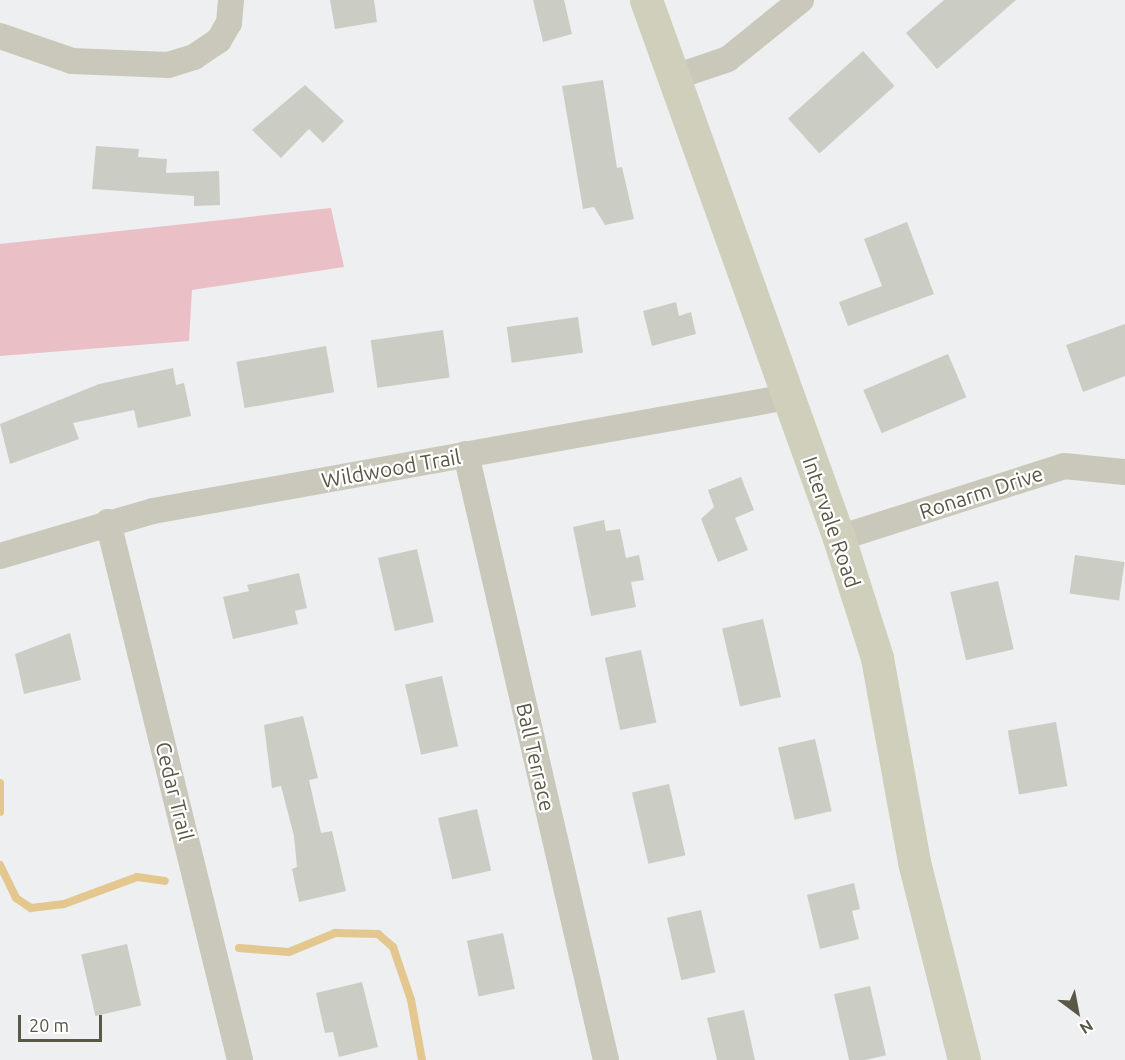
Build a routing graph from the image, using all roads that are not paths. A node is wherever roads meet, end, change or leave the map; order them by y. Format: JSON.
{"nodes":[{"id":1,"x":231,"y":0,"type":"edge"},
{"id":2,"x":646,"y":0,"type":"edge"},
{"id":3,"x":801,"y":0,"type":"edge"},
{"id":4,"x":0,"y":36,"type":"edge"},
{"id":5,"x":672,"y":78,"type":"junction"},
{"id":6,"x":787,"y":397,"type":"junction"},
{"id":7,"x":466,"y":454,"type":"junction"},
{"id":8,"x":1125,"y":472,"type":"edge"},
{"id":9,"x":108,"y":522,"type":"junction"},
{"id":10,"x":839,"y":538,"type":"junction"},
{"id":11,"x":0,"y":556,"type":"edge"},
{"id":12,"x":240,"y":1060,"type":"edge"},
{"id":13,"x":606,"y":1060,"type":"edge"},
{"id":14,"x":964,"y":1060,"type":"edge"}],
"edges":[{"from":1,"to":4,"type":"street"},
{"from":2,"to":5,"type":"street","name":"Intervale Road"},
{"from":3,"to":5,"type":"street"},
{"from":5,"to":6,"type":"street","name":"Intervale Road"},
{"from":6,"to":7,"type":"street","name":"Wildwood Trail"},
{"from":6,"to":10,"type":"street","name":"Intervale Road"},
{"from":7,"to":9,"type":"street","name":"Wildwood Trail"},
{"from":7,"to":13,"type":"street","name":"Ball Terrace"},
{"from":8,"to":10,"type":"street","name":"Ronarm Drive"},
{"from":9,"to":11,"type":"street","name":"Wildwood Trail"},
{"from":9,"to":12,"type":"street","name":"Cedar Trail"},
{"from":10,"to":14,"type":"street","name":"Intervale Road"}]}
